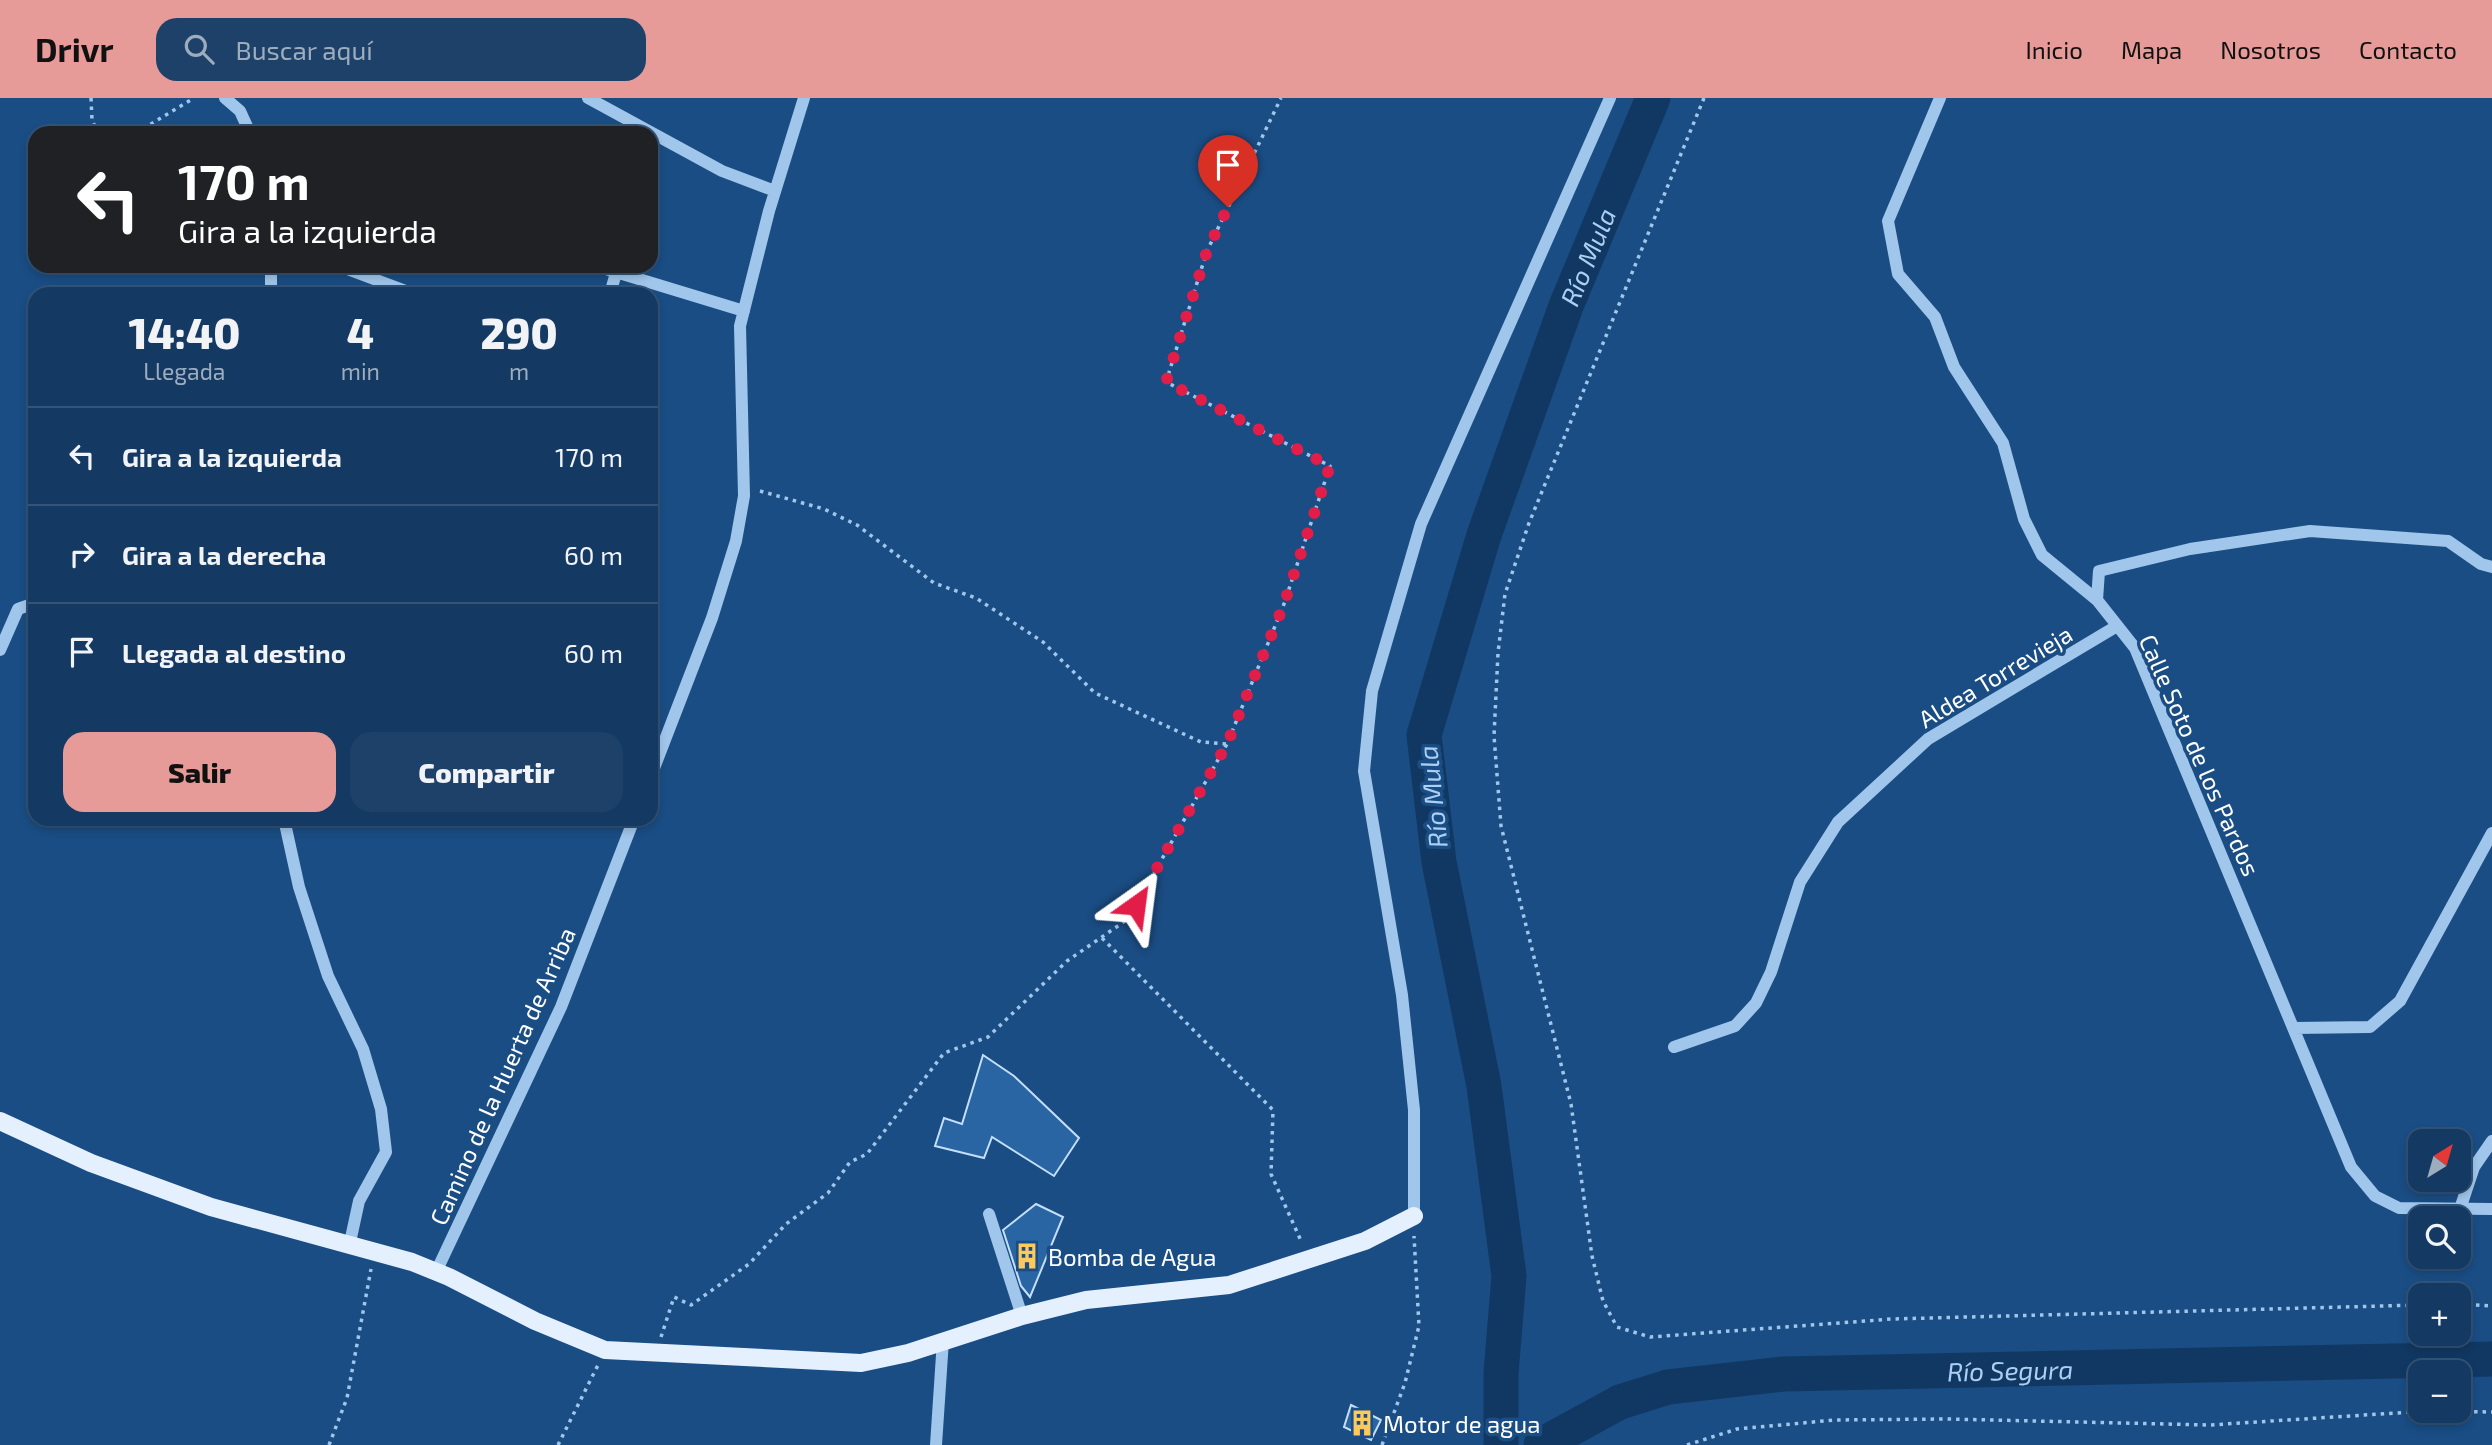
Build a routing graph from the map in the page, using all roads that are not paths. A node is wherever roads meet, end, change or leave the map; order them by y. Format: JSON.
{"nodes":[{"id":1,"x":225,"y":98,"type":"edge"},
{"id":2,"x":588,"y":98,"type":"edge"},
{"id":3,"x":804,"y":98,"type":"edge"},
{"id":4,"x":1610,"y":98,"type":"edge"},
{"id":5,"x":1940,"y":98,"type":"edge"},
{"id":6,"x":249,"y":126,"type":"edge"},
{"id":7,"x":639,"y":126,"type":"edge"},
{"id":8,"x":658,"y":137,"type":"edge"},
{"id":9,"x":775,"y":191,"type":"junction"},
{"id":10,"x":358,"y":273,"type":"edge"},
{"id":11,"x":616,"y":273,"type":"joint"},
{"id":12,"x":396,"y":287,"type":"edge"},
{"id":13,"x":612,"y":287,"type":"edge"},
{"id":14,"x":744,"y":311,"type":"junction"},
{"id":15,"x":2492,"y":568,"type":"edge"},
{"id":16,"x":2097,"y":600,"type":"junction"},
{"id":17,"x":28,"y":605,"type":"edge"},
{"id":18,"x":2117,"y":626,"type":"junction"},
{"id":19,"x":0,"y":650,"type":"edge"},
{"id":20,"x":658,"y":758,"type":"edge"},
{"id":21,"x":286,"y":826,"type":"edge"},
{"id":22,"x":631,"y":826,"type":"edge"},
{"id":23,"x":2492,"y":833,"type":"edge"},
{"id":24,"x":2294,"y":1028,"type":"junction"},
{"id":25,"x":1674,"y":1047,"type":"dead end"},
{"id":26,"x":0,"y":1121,"type":"edge"},
{"id":27,"x":2492,"y":1141,"type":"edge"},
{"id":28,"x":2461,"y":1206,"type":"edge"},
{"id":29,"x":2408,"y":1208,"type":"edge"},
{"id":30,"x":2471,"y":1209,"type":"edge"},
{"id":31,"x":2492,"y":1209,"type":"edge"},
{"id":32,"x":989,"y":1214,"type":"dead end"},
{"id":33,"x":1414,"y":1216,"type":"joint"},
{"id":34,"x":349,"y":1247,"type":"junction"},
{"id":35,"x":436,"y":1272,"type":"junction"},
{"id":36,"x":1022,"y":1316,"type":"junction"},
{"id":37,"x":943,"y":1340,"type":"junction"},
{"id":38,"x":936,"y":1445,"type":"edge"}],
"edges":[{"from":1,"to":6,"type":"street"},
{"from":2,"to":7,"type":"street"},
{"from":3,"to":9,"type":"street"},
{"from":4,"to":33,"type":"street"},
{"from":5,"to":16,"type":"street","name":"Calle Soto de los Pardos"},
{"from":8,"to":9,"type":"street"},
{"from":9,"to":14,"type":"street"},
{"from":10,"to":12,"type":"street"},
{"from":11,"to":13,"type":"street"},
{"from":11,"to":14,"type":"street"},
{"from":14,"to":20,"type":"street"},
{"from":15,"to":16,"type":"street"},
{"from":16,"to":18,"type":"street","name":"Calle Soto de los Pardos"},
{"from":17,"to":19,"type":"street"},
{"from":18,"to":24,"type":"street","name":"Calle Soto de los Pardos"},
{"from":18,"to":25,"type":"street","name":"Aldea Torrevieja"},
{"from":21,"to":34,"type":"street"},
{"from":22,"to":35,"type":"street","name":"Camino de la Huerta de Arriba"},
{"from":23,"to":24,"type":"street"},
{"from":24,"to":29,"type":"street","name":"Calle Soto de los Pardos"},
{"from":26,"to":34,"type":"main road"},
{"from":27,"to":28,"type":"street"},
{"from":30,"to":31,"type":"street","name":"Calle Soto de los Pardos"},
{"from":32,"to":36,"type":"street"},
{"from":33,"to":36,"type":"main road"},
{"from":34,"to":35,"type":"main road"},
{"from":35,"to":37,"type":"main road"},
{"from":36,"to":37,"type":"main road"},
{"from":37,"to":38,"type":"street"}]}
